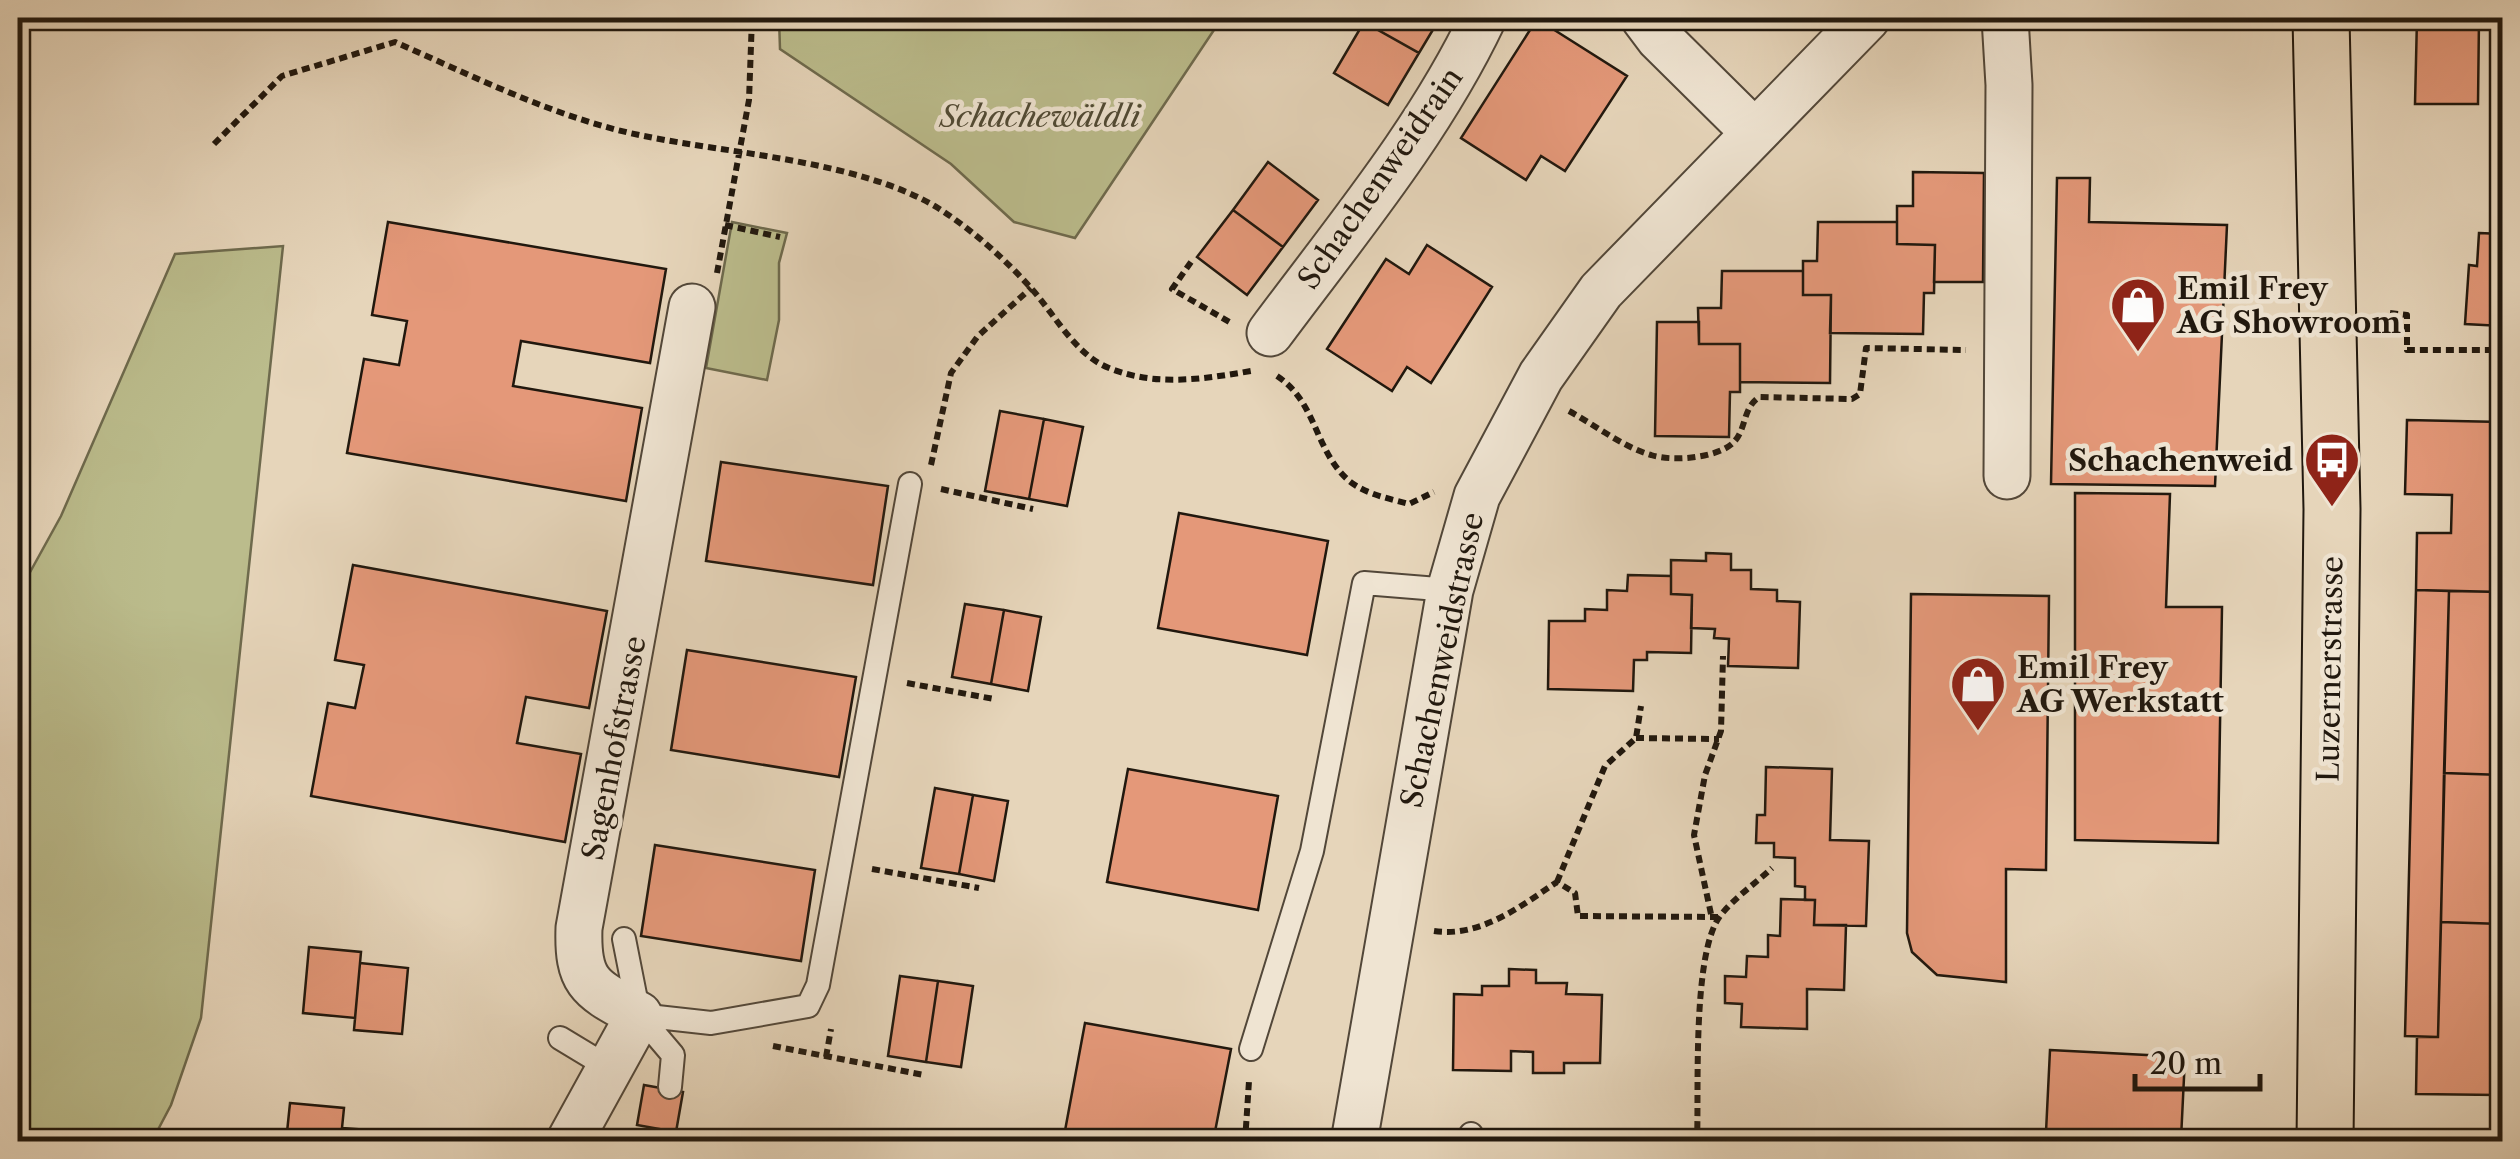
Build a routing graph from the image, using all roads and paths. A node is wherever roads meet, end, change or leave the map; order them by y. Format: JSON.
{"nodes":[{"id":1,"x":752,"y":18,"type":"edge"},
{"id":2,"x":1483,"y":18,"type":"edge"},
{"id":3,"x":1644,"y":18,"type":"edge"},
{"id":4,"x":1867,"y":18,"type":"edge"},
{"id":5,"x":2005,"y":18,"type":"edge"},
{"id":6,"x":2321,"y":18,"type":"edge"},
{"id":7,"x":1754,"y":132,"type":"junction"},
{"id":8,"x":214,"y":144,"type":"dead end"},
{"id":9,"x":741,"y":152,"type":"junction"},
{"id":10,"x":725,"y":225,"type":"junction"},
{"id":11,"x":780,"y":237,"type":"dead end"},
{"id":12,"x":1192,"y":262,"type":"dead end"},
{"id":13,"x":1030,"y":288,"type":"junction"},
{"id":14,"x":704,"y":292,"type":"joint"},
{"id":15,"x":2390,"y":313,"type":"dead end"},
{"id":16,"x":2502,"y":350,"type":"edge"},
{"id":17,"x":2007,"y":351,"type":"junction"},
{"id":18,"x":1266,"y":359,"type":"junction"},
{"id":19,"x":1582,"y":418,"type":"dead end"},
{"id":20,"x":2007,"y":476,"type":"dead end"},
{"id":21,"x":1450,"y":484,"type":"dead end"},
{"id":22,"x":918,"y":485,"type":"junction"},
{"id":23,"x":1033,"y":509,"type":"dead end"},
{"id":24,"x":1450,"y":590,"type":"junction"},
{"id":25,"x":1723,"y":656,"type":"dead end"},
{"id":26,"x":876,"y":677,"type":"junction"},
{"id":27,"x":994,"y":699,"type":"dead end"},
{"id":28,"x":1641,"y":706,"type":"dead end"},
{"id":29,"x":1636,"y":738,"type":"junction"},
{"id":30,"x":1719,"y":739,"type":"junction"},
{"id":31,"x":843,"y":863,"type":"junction"},
{"id":32,"x":1772,"y":868,"type":"dead end"},
{"id":33,"x":1557,"y":882,"type":"junction"},
{"id":34,"x":979,"y":888,"type":"dead end"},
{"id":35,"x":1716,"y":915,"type":"junction"},
{"id":36,"x":1390,"y":922,"type":"junction"},
{"id":37,"x":624,"y":939,"type":"dead end"},
{"id":38,"x":639,"y":1016,"type":"junction"},
{"id":39,"x":754,"y":1018,"type":"junction"},
{"id":40,"x":560,"y":1038,"type":"dead end"},
{"id":41,"x":829,"y":1040,"type":"dead end"},
{"id":42,"x":1252,"y":1050,"type":"joint"},
{"id":43,"x":826,"y":1057,"type":"junction"},
{"id":44,"x":608,"y":1067,"type":"junction"},
{"id":45,"x":924,"y":1075,"type":"dead end"},
{"id":46,"x":670,"y":1086,"type":"dead end"},
{"id":47,"x":568,"y":1142,"type":"edge"},
{"id":48,"x":1245,"y":1142,"type":"edge"},
{"id":49,"x":1354,"y":1142,"type":"edge"},
{"id":50,"x":1697,"y":1142,"type":"edge"},
{"id":51,"x":2325,"y":1142,"type":"edge"}],
"edges":[{"from":1,"to":9,"type":"path"},
{"from":2,"to":18,"type":"street","name":"Schachenweidrain"},
{"from":3,"to":7,"type":"street"},
{"from":4,"to":7,"type":"street","name":"Schachenweidstrasse"},
{"from":5,"to":17,"type":"street"},
{"from":6,"to":51,"type":"main road","name":"Luzernerstrasse"},
{"from":7,"to":24,"type":"street","name":"Schachenweidstrasse"},
{"from":8,"to":9,"type":"path"},
{"from":9,"to":10,"type":"path"},
{"from":9,"to":13,"type":"path"},
{"from":10,"to":11,"type":"path"},
{"from":10,"to":14,"type":"path"},
{"from":12,"to":18,"type":"path"},
{"from":13,"to":18,"type":"path"},
{"from":13,"to":22,"type":"path"},
{"from":14,"to":38,"type":"street","name":"Sagenhofstrasse"},
{"from":15,"to":16,"type":"path"},
{"from":17,"to":19,"type":"path"},
{"from":17,"to":20,"type":"street"},
{"from":18,"to":21,"type":"path"},
{"from":22,"to":23,"type":"path"},
{"from":22,"to":26,"type":"lane"},
{"from":24,"to":36,"type":"street","name":"Schachenweidstrasse"},
{"from":24,"to":42,"type":"lane"},
{"from":25,"to":30,"type":"path"},
{"from":26,"to":27,"type":"path"},
{"from":26,"to":31,"type":"lane"},
{"from":28,"to":29,"type":"path"},
{"from":29,"to":30,"type":"path"},
{"from":29,"to":33,"type":"path"},
{"from":30,"to":35,"type":"path"},
{"from":31,"to":34,"type":"path"},
{"from":31,"to":39,"type":"lane"},
{"from":32,"to":35,"type":"path"},
{"from":33,"to":35,"type":"path"},
{"from":33,"to":36,"type":"path"},
{"from":35,"to":50,"type":"path"},
{"from":36,"to":49,"type":"street","name":"Schachenweidstrasse"},
{"from":37,"to":38,"type":"lane"},
{"from":38,"to":39,"type":"lane"},
{"from":38,"to":44,"type":"street"},
{"from":38,"to":46,"type":"lane"},
{"from":39,"to":43,"type":"path"},
{"from":40,"to":44,"type":"lane"},
{"from":41,"to":43,"type":"path"},
{"from":42,"to":48,"type":"path"},
{"from":43,"to":45,"type":"path"},
{"from":44,"to":47,"type":"street"}]}
